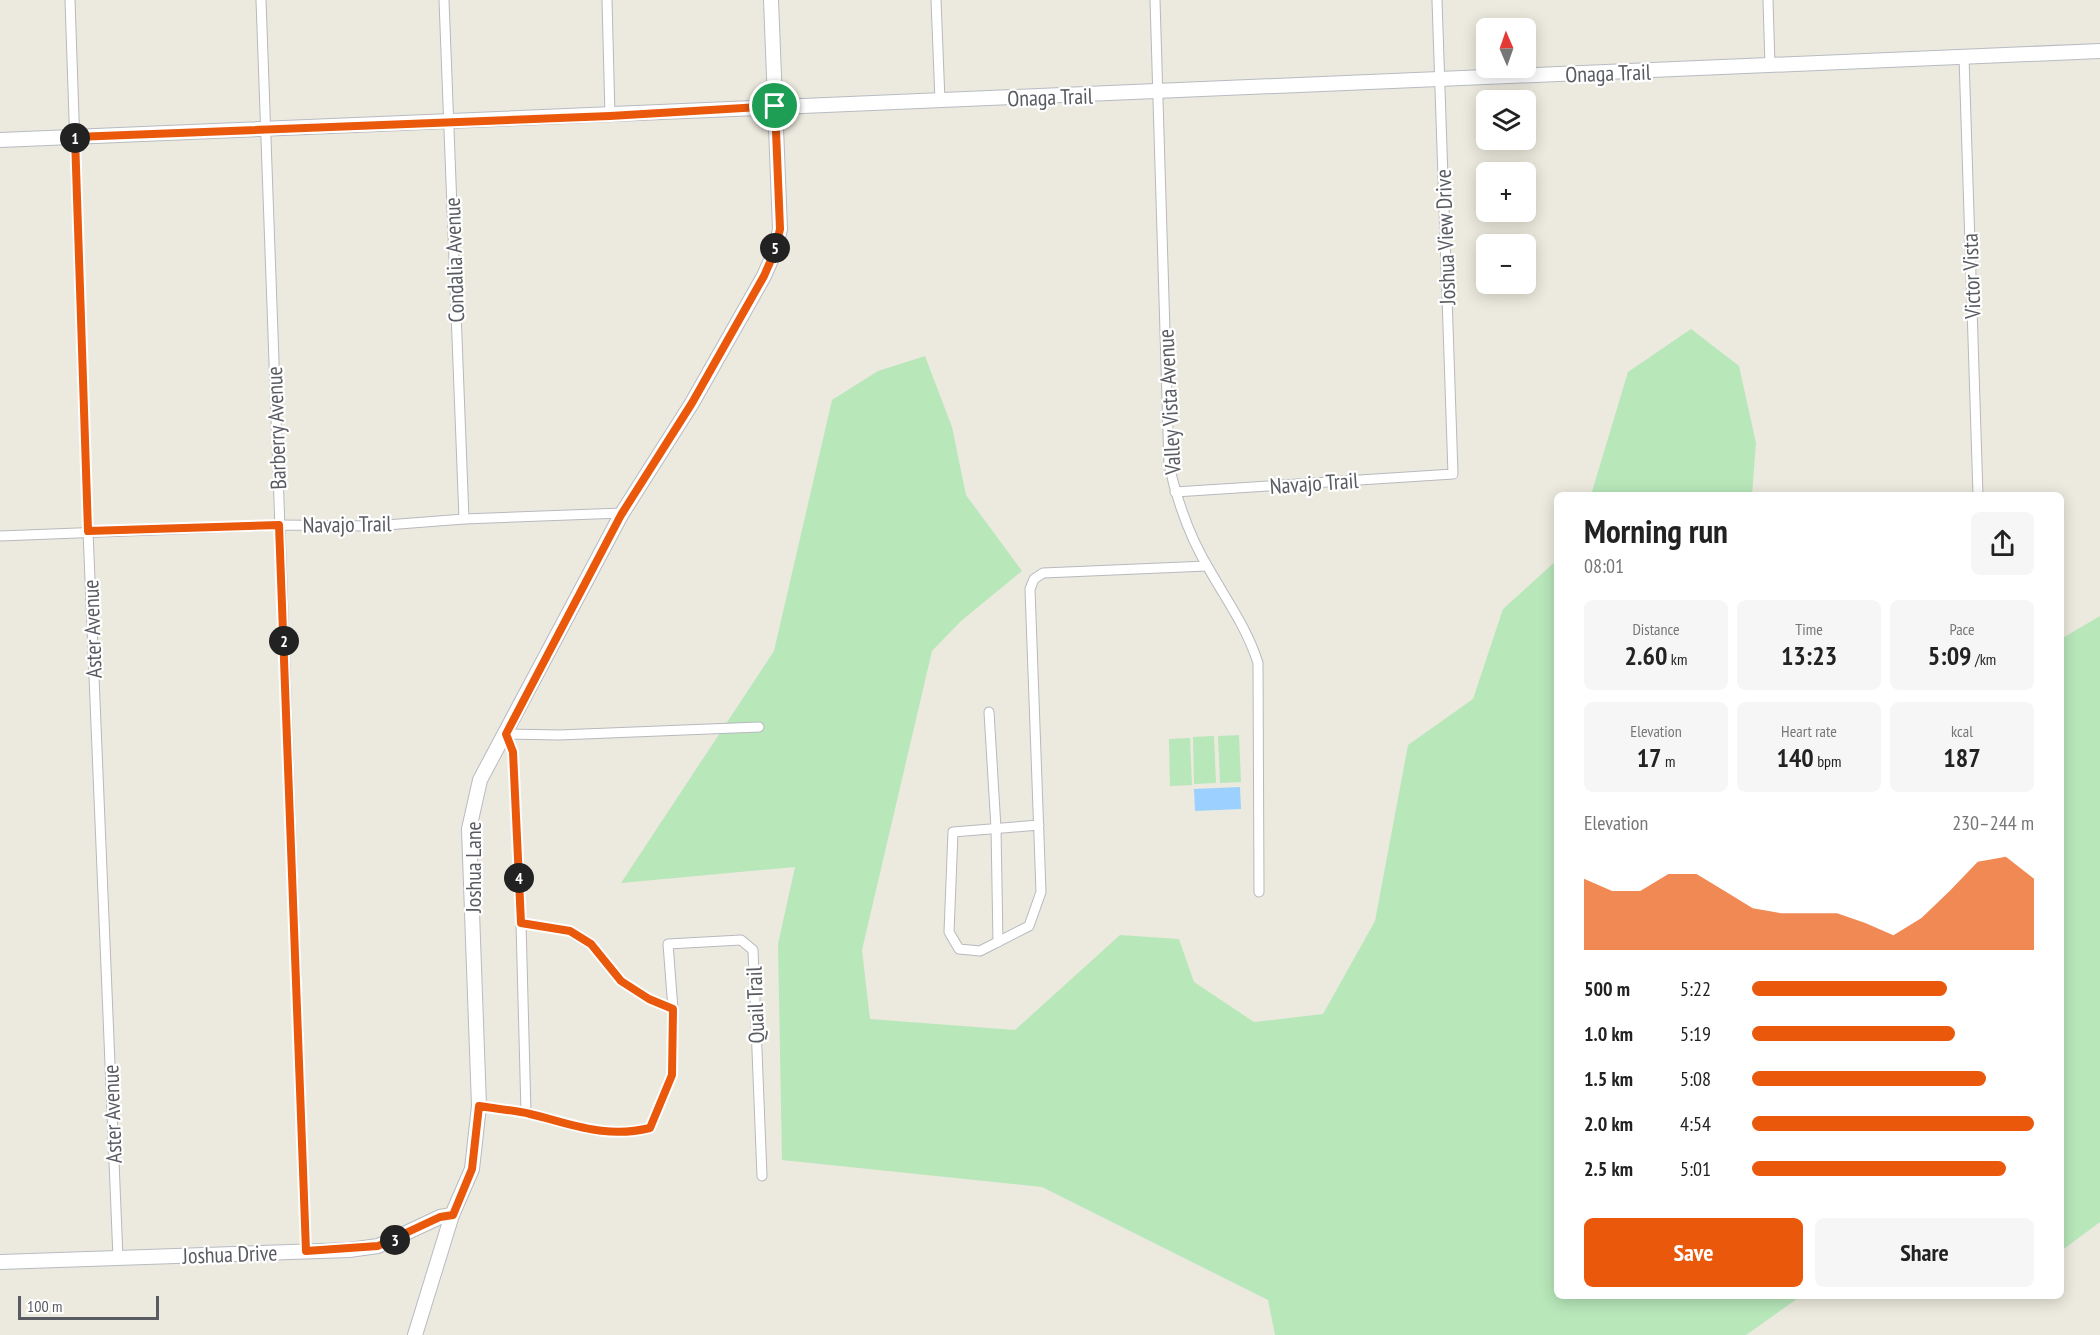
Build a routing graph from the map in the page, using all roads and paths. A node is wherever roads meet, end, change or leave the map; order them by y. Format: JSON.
{"nodes":[{"id":1,"x":70,"y":0,"type":"edge"},
{"id":2,"x":261,"y":0,"type":"edge"},
{"id":3,"x":444,"y":0,"type":"edge"},
{"id":4,"x":607,"y":0,"type":"edge"},
{"id":5,"x":771,"y":0,"type":"edge"},
{"id":6,"x":936,"y":0,"type":"edge"},
{"id":7,"x":1155,"y":0,"type":"edge"},
{"id":8,"x":1437,"y":0,"type":"edge"},
{"id":9,"x":1768,"y":0,"type":"edge"},
{"id":10,"x":2100,"y":51,"type":"edge"},
{"id":11,"x":1964,"y":57,"type":"junction"},
{"id":12,"x":1770,"y":66,"type":"junction"},
{"id":13,"x":1439,"y":80,"type":"junction"},
{"id":14,"x":1158,"y":93,"type":"junction"},
{"id":15,"x":940,"y":101,"type":"junction"},
{"id":16,"x":775,"y":106,"type":"junction"},
{"id":17,"x":610,"y":116,"type":"junction"},
{"id":18,"x":448,"y":122,"type":"junction"},
{"id":19,"x":266,"y":129,"type":"junction"},
{"id":20,"x":75,"y":137,"type":"junction"},
{"id":21,"x":0,"y":140,"type":"edge"},
{"id":22,"x":1453,"y":474,"type":"joint"},
{"id":23,"x":1175,"y":492,"type":"junction"},
{"id":24,"x":1978,"y":492,"type":"edge"},
{"id":25,"x":622,"y":513,"type":"junction"},
{"id":26,"x":464,"y":519,"type":"junction"},
{"id":27,"x":279,"y":525,"type":"junction"},
{"id":28,"x":88,"y":531,"type":"junction"},
{"id":29,"x":0,"y":536,"type":"edge"},
{"id":30,"x":1207,"y":566,"type":"junction"},
{"id":31,"x":989,"y":712,"type":"dead end"},
{"id":32,"x":759,"y":726,"type":"dead end"},
{"id":33,"x":506,"y":734,"type":"junction"},
{"id":34,"x":1039,"y":825,"type":"junction"},
{"id":35,"x":996,"y":828,"type":"junction"},
{"id":36,"x":1259,"y":892,"type":"dead end"},
{"id":37,"x":521,"y":923,"type":"junction"},
{"id":38,"x":998,"y":942,"type":"junction"},
{"id":39,"x":673,"y":1009,"type":"junction"},
{"id":40,"x":479,"y":1106,"type":"junction"},
{"id":41,"x":526,"y":1113,"type":"junction"},
{"id":42,"x":762,"y":1176,"type":"dead end"},
{"id":43,"x":453,"y":1215,"type":"junction"},
{"id":44,"x":306,"y":1251,"type":"junction"},
{"id":45,"x":118,"y":1258,"type":"junction"},
{"id":46,"x":0,"y":1262,"type":"edge"},
{"id":47,"x":415,"y":1335,"type":"edge"}],
"edges":[{"from":1,"to":20,"type":"street","name":"Aster Avenue"},
{"from":2,"to":19,"type":"street","name":"Barberry Avenue"},
{"from":3,"to":18,"type":"street","name":"Condalia Avenue"},
{"from":4,"to":17,"type":"street"},
{"from":5,"to":16,"type":"street","name":"Joshua Lane"},
{"from":6,"to":15,"type":"street"},
{"from":7,"to":14,"type":"street","name":"Valley Vista Avenue"},
{"from":8,"to":13,"type":"street","name":"Joshua View Drive"},
{"from":9,"to":12,"type":"street"},
{"from":10,"to":11,"type":"street","name":"Onaga Trail"},
{"from":11,"to":12,"type":"street","name":"Onaga Trail"},
{"from":11,"to":24,"type":"street","name":"Victor Vista"},
{"from":12,"to":13,"type":"street","name":"Onaga Trail"},
{"from":13,"to":14,"type":"street","name":"Onaga Trail"},
{"from":13,"to":22,"type":"street","name":"Joshua View Drive"},
{"from":14,"to":15,"type":"street","name":"Onaga Trail"},
{"from":14,"to":23,"type":"street","name":"Valley Vista Avenue"},
{"from":15,"to":16,"type":"street","name":"Onaga Trail"},
{"from":16,"to":17,"type":"street","name":"Onaga Trail"},
{"from":16,"to":25,"type":"street","name":"Joshua Lane"},
{"from":17,"to":18,"type":"street","name":"Onaga Trail"},
{"from":18,"to":19,"type":"street","name":"Onaga Trail"},
{"from":18,"to":26,"type":"street","name":"Condalia Avenue"},
{"from":19,"to":20,"type":"street","name":"Onaga Trail"},
{"from":19,"to":27,"type":"street","name":"Barberry Avenue"},
{"from":20,"to":21,"type":"street","name":"Onaga Trail"},
{"from":20,"to":28,"type":"street","name":"Aster Avenue"},
{"from":22,"to":23,"type":"street","name":"Navajo Trail"},
{"from":23,"to":30,"type":"street","name":"Valley Vista Avenue"},
{"from":25,"to":26,"type":"street","name":"Navajo Trail"},
{"from":25,"to":33,"type":"street","name":"Joshua Lane"},
{"from":26,"to":27,"type":"street","name":"Navajo Trail"},
{"from":27,"to":28,"type":"street","name":"Navajo Trail"},
{"from":27,"to":44,"type":"street","name":"Barberry Avenue"},
{"from":28,"to":29,"type":"street","name":"Navajo Trail"},
{"from":28,"to":45,"type":"street","name":"Aster Avenue"},
{"from":30,"to":34,"type":"street"},
{"from":30,"to":36,"type":"street","name":"Valley Vista Avenue"},
{"from":31,"to":35,"type":"street"},
{"from":32,"to":33,"type":"street"},
{"from":33,"to":37,"type":"street"},
{"from":33,"to":40,"type":"street","name":"Joshua Lane"},
{"from":34,"to":35,"type":"street"},
{"from":34,"to":38,"type":"street"},
{"from":35,"to":38,"type":"street"},
{"from":35,"to":38,"type":"street"},
{"from":37,"to":39,"type":"street"},
{"from":37,"to":41,"type":"street"},
{"from":39,"to":41,"type":"street","name":"Quail Trail"},
{"from":39,"to":42,"type":"street","name":"Quail Trail"},
{"from":40,"to":41,"type":"street"},
{"from":40,"to":43,"type":"street","name":"Joshua Lane"},
{"from":43,"to":44,"type":"street","name":"Joshua Drive"},
{"from":43,"to":47,"type":"street","name":"Joshua Lane"},
{"from":44,"to":45,"type":"street","name":"Joshua Drive"},
{"from":45,"to":46,"type":"street","name":"Joshua Drive"}]}
